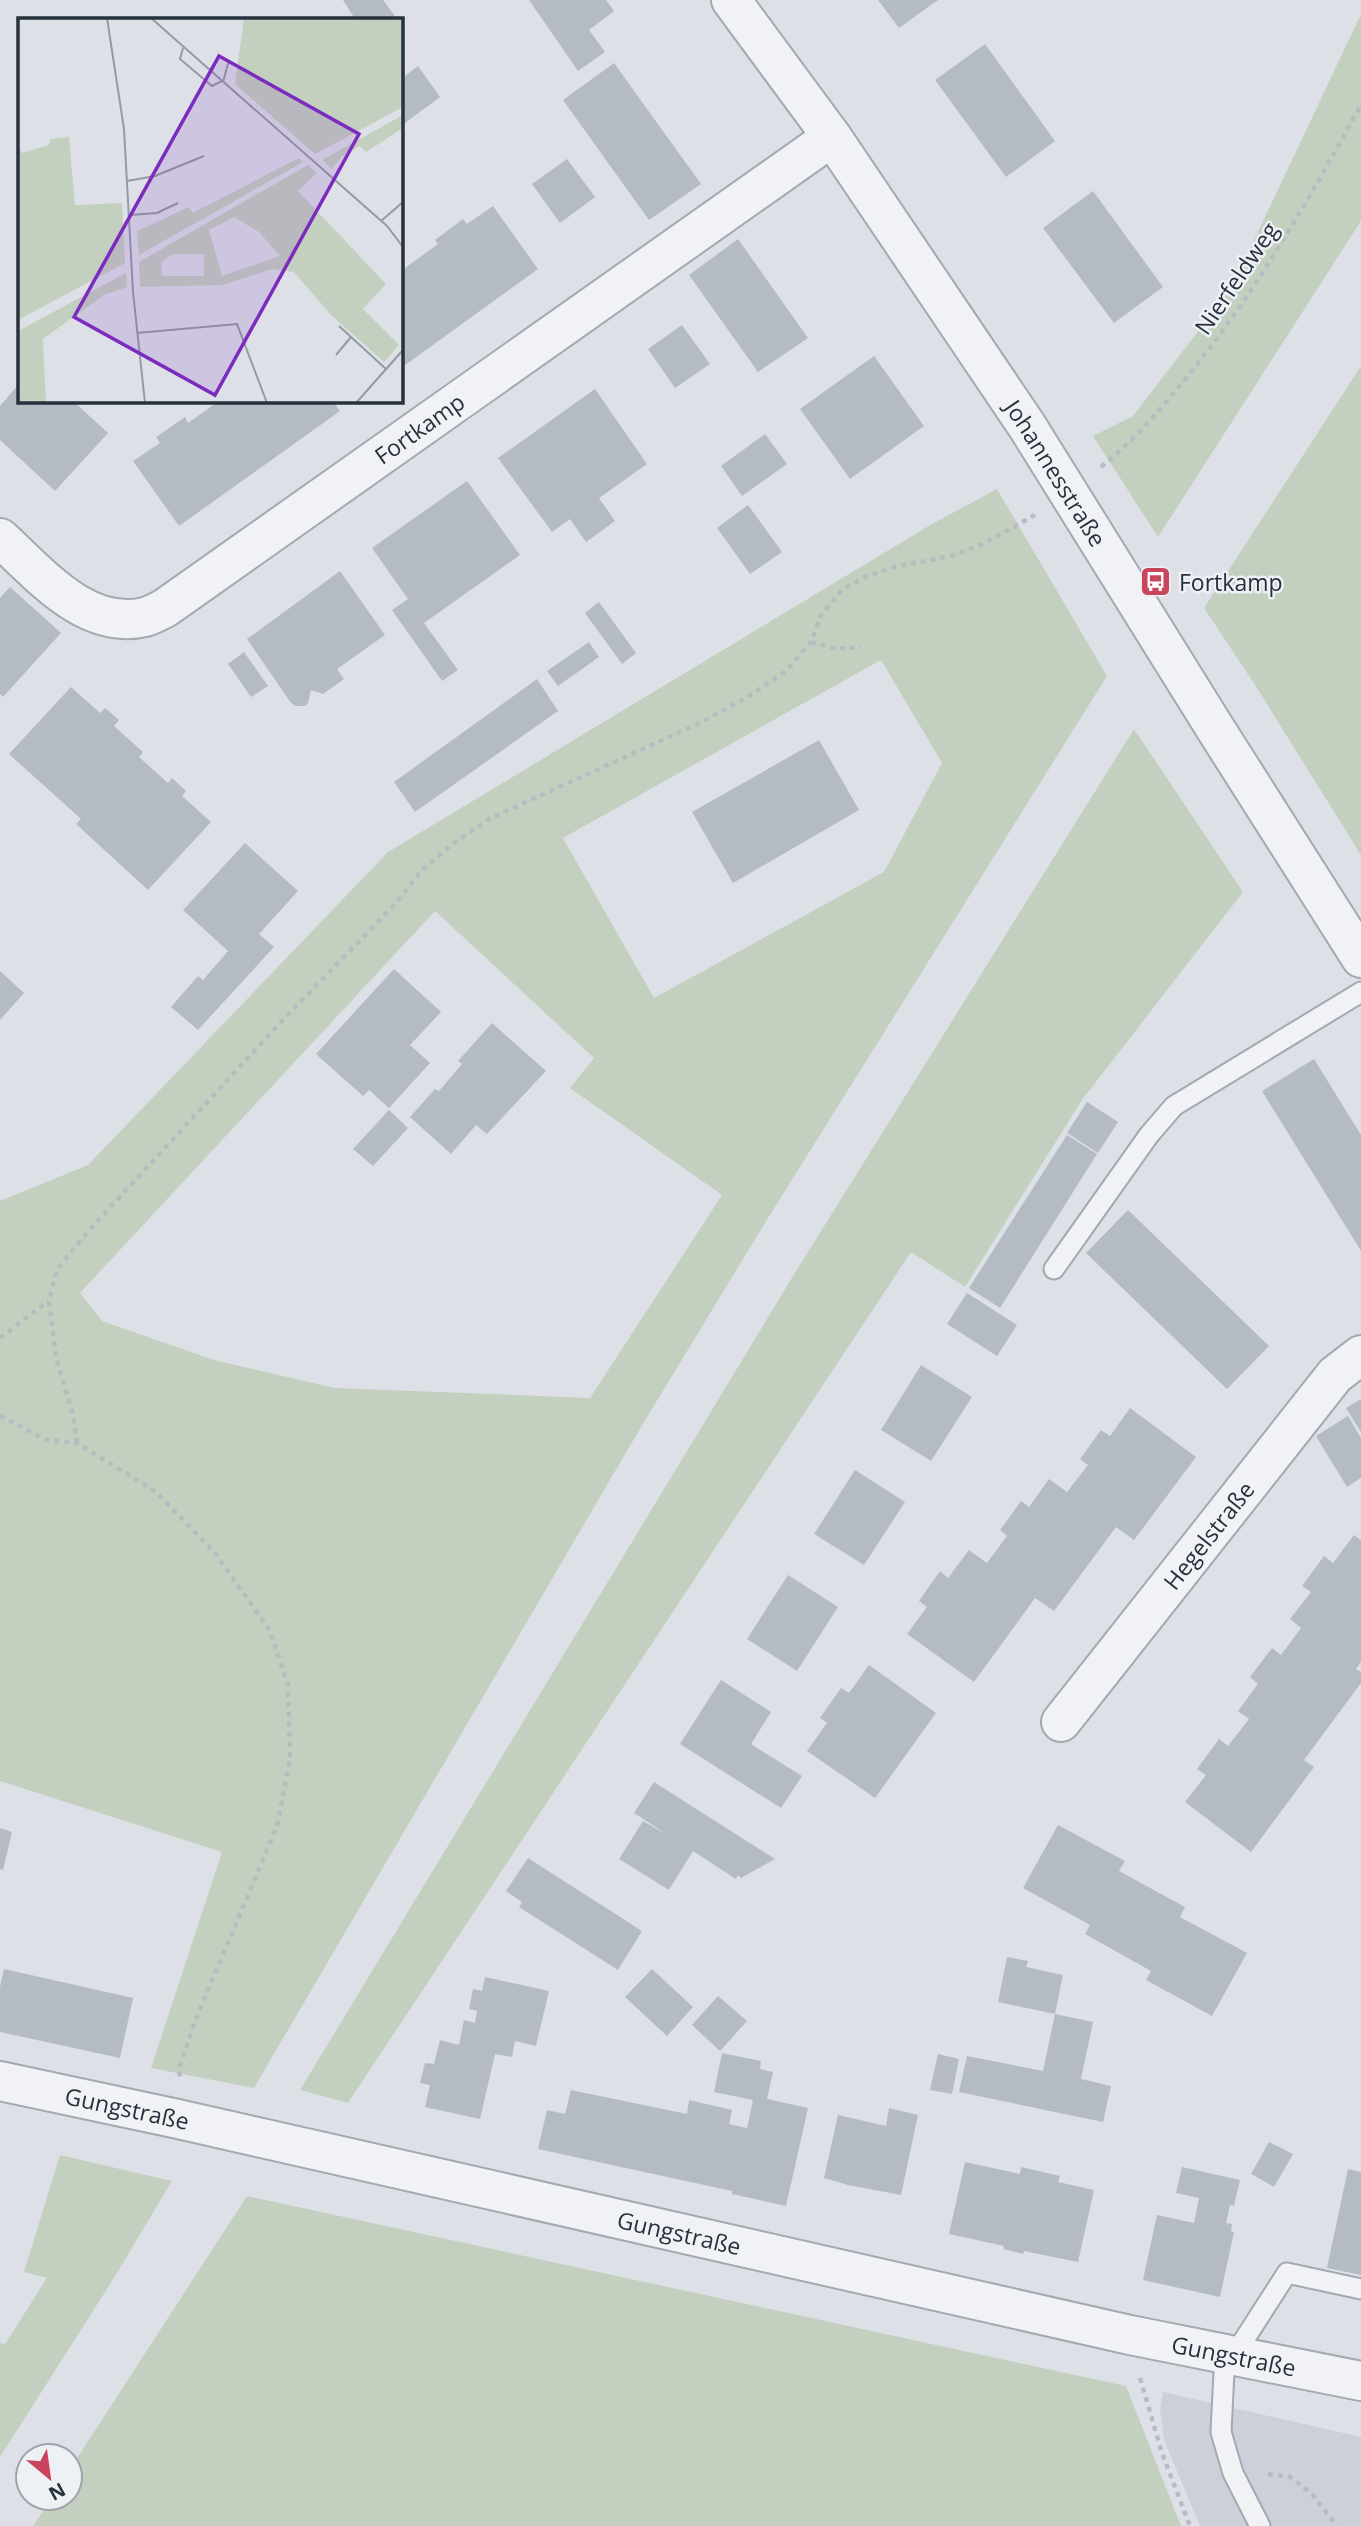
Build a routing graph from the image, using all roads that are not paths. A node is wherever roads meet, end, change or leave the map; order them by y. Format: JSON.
{"nodes":[{"id":1,"x":732,"y":0,"type":"edge"},
{"id":2,"x":831,"y":137,"type":"junction"},
{"id":3,"x":0,"y":538,"type":"edge"},
{"id":4,"x":1361,"y":958,"type":"edge"},
{"id":5,"x":1361,"y":992,"type":"edge"},
{"id":6,"x":1054,"y":1269,"type":"dead end"},
{"id":7,"x":1361,"y":1355,"type":"edge"},
{"id":8,"x":1060,"y":1722,"type":"dead end"},
{"id":9,"x":0,"y":2081,"type":"edge"},
{"id":10,"x":1361,"y":2289,"type":"edge"},
{"id":11,"x":1230,"y":2353,"type":"junction"},
{"id":12,"x":1361,"y":2381,"type":"edge"},
{"id":13,"x":1260,"y":2526,"type":"edge"}],
"edges":[{"from":1,"to":2,"type":"street","name":"Johannesstraße"},
{"from":2,"to":3,"type":"street","name":"Fortkamp"},
{"from":2,"to":4,"type":"street","name":"Johannesstraße"},
{"from":5,"to":6,"type":"lane"},
{"from":7,"to":8,"type":"street","name":"Hegelstraße"},
{"from":9,"to":11,"type":"street","name":"Gungstraße"},
{"from":10,"to":11,"type":"lane"},
{"from":11,"to":12,"type":"street","name":"Gungstraße"},
{"from":11,"to":13,"type":"lane"}]}
